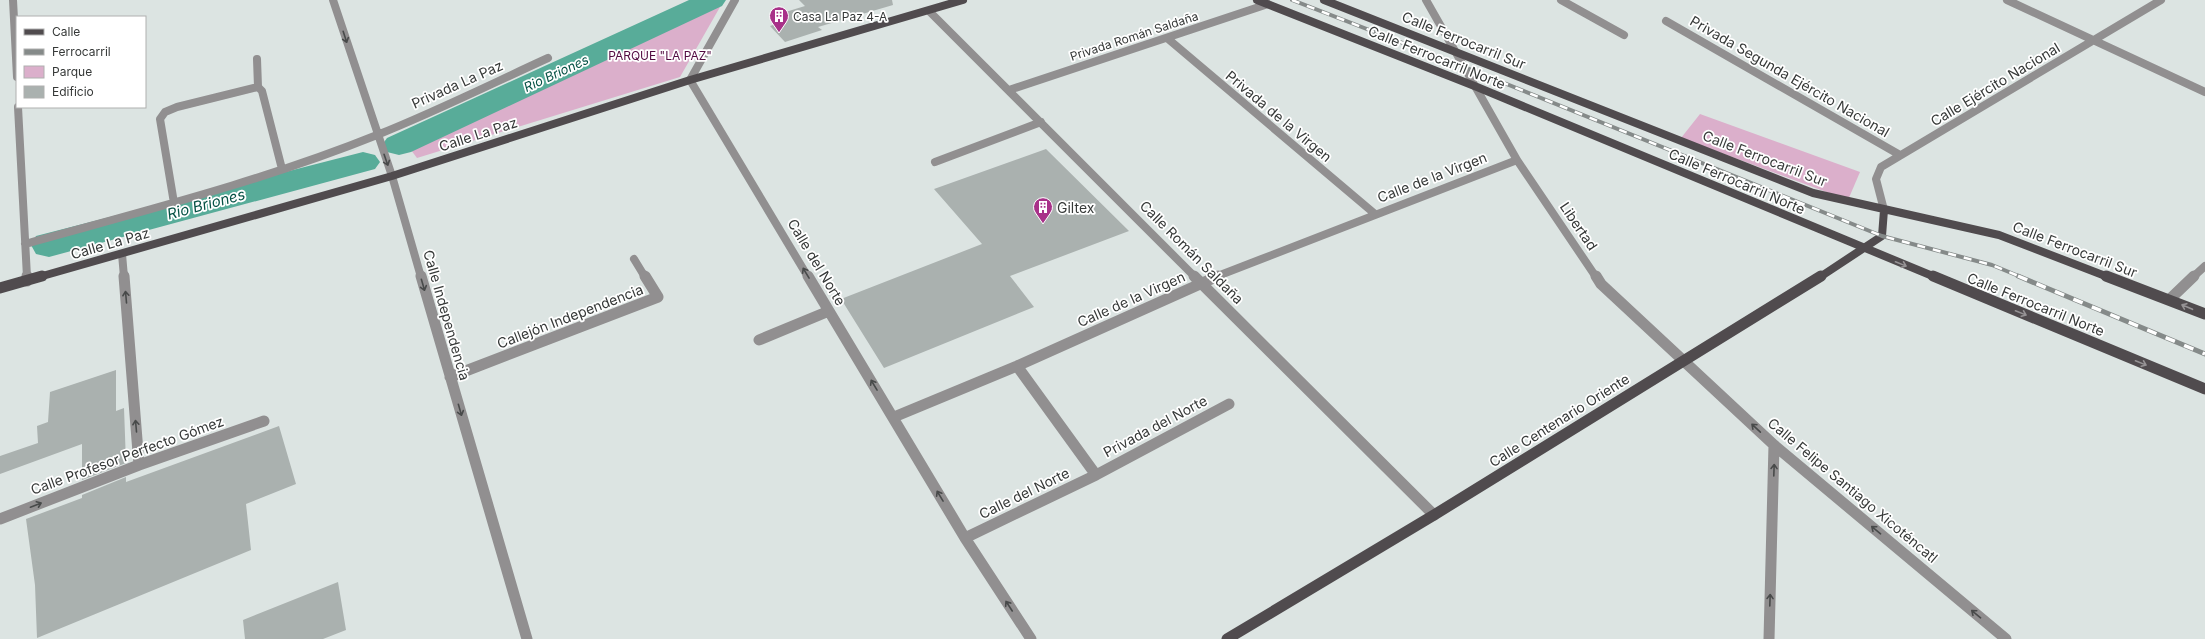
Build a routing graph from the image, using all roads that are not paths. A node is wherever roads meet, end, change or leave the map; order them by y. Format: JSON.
{"nodes":[{"id":1,"x":13,"y":0,"type":"edge"},
{"id":2,"x":333,"y":0,"type":"edge"},
{"id":3,"x":735,"y":0,"type":"edge"},
{"id":4,"x":963,"y":0,"type":"edge"},
{"id":5,"x":1257,"y":0,"type":"edge"},
{"id":6,"x":1324,"y":0,"type":"edge"},
{"id":7,"x":1426,"y":0,"type":"edge"},
{"id":8,"x":1561,"y":0,"type":"edge"},
{"id":9,"x":2007,"y":0,"type":"edge"},
{"id":10,"x":2161,"y":0,"type":"edge"},
{"id":11,"x":1268,"y":4,"type":"junction"},
{"id":12,"x":929,"y":11,"type":"junction"},
{"id":13,"x":1666,"y":21,"type":"dead end"},
{"id":14,"x":1624,"y":35,"type":"dead end"},
{"id":15,"x":1167,"y":38,"type":"junction"},
{"id":16,"x":2093,"y":41,"type":"junction"},
{"id":17,"x":1454,"y":51,"type":"junction"},
{"id":18,"x":16,"y":58,"type":"edge"},
{"id":19,"x":548,"y":58,"type":"dead end"},
{"id":20,"x":257,"y":59,"type":"dead end"},
{"id":21,"x":690,"y":80,"type":"junction"},
{"id":22,"x":258,"y":87,"type":"junction"},
{"id":23,"x":1477,"y":87,"type":"junction"},
{"id":24,"x":1009,"y":90,"type":"junction"},
{"id":25,"x":2205,"y":92,"type":"edge"},
{"id":26,"x":18,"y":108,"type":"edge"},
{"id":27,"x":1041,"y":122,"type":"junction"},
{"id":28,"x":376,"y":135,"type":"junction"},
{"id":29,"x":1900,"y":155,"type":"junction"},
{"id":30,"x":1517,"y":160,"type":"junction"},
{"id":31,"x":935,"y":162,"type":"dead end"},
{"id":32,"x":282,"y":170,"type":"junction"},
{"id":33,"x":392,"y":176,"type":"junction"},
{"id":34,"x":174,"y":203,"type":"junction"},
{"id":35,"x":1884,"y":210,"type":"junction"},
{"id":36,"x":1375,"y":214,"type":"junction"},
{"id":37,"x":25,"y":244,"type":"junction"},
{"id":38,"x":1865,"y":249,"type":"junction"},
{"id":39,"x":122,"y":254,"type":"junction"},
{"id":40,"x":634,"y":258,"type":"dead end"},
{"id":41,"x":2205,"y":266,"type":"edge"},
{"id":42,"x":27,"y":281,"type":"junction"},
{"id":43,"x":1202,"y":282,"type":"junction"},
{"id":44,"x":0,"y":288,"type":"edge"},
{"id":45,"x":2170,"y":299,"type":"junction"},
{"id":46,"x":829,"y":311,"type":"junction"},
{"id":47,"x":2205,"y":314,"type":"edge"},
{"id":48,"x":759,"y":340,"type":"dead end"},
{"id":49,"x":1684,"y":360,"type":"junction"},
{"id":50,"x":1017,"y":366,"type":"junction"},
{"id":51,"x":450,"y":377,"type":"junction"},
{"id":52,"x":2205,"y":389,"type":"edge"},
{"id":53,"x":1229,"y":404,"type":"dead end"},
{"id":54,"x":894,"y":418,"type":"junction"},
{"id":55,"x":264,"y":420,"type":"dead end"},
{"id":56,"x":1774,"y":445,"type":"junction"},
{"id":57,"x":139,"y":465,"type":"junction"},
{"id":58,"x":1096,"y":475,"type":"junction"},
{"id":59,"x":1434,"y":515,"type":"junction"},
{"id":60,"x":0,"y":519,"type":"edge"},
{"id":61,"x":965,"y":538,"type":"junction"},
{"id":62,"x":527,"y":639,"type":"edge"},
{"id":63,"x":1030,"y":639,"type":"edge"},
{"id":64,"x":1227,"y":639,"type":"edge"},
{"id":65,"x":1769,"y":639,"type":"edge"},
{"id":66,"x":2006,"y":639,"type":"edge"}],
"edges":[{"from":1,"to":18,"type":"street"},
{"from":2,"to":28,"type":"street","name":"Calle Independencia","one_way":true},
{"from":3,"to":21,"type":"street"},
{"from":4,"to":12,"type":"main road","name":"Calle La Paz"},
{"from":5,"to":11,"type":"main road","name":"Calle Ferrocarril Norte"},
{"from":6,"to":17,"type":"main road","name":"Calle Ferrocarril Sur"},
{"from":7,"to":17,"type":"street"},
{"from":8,"to":14,"type":"street"},
{"from":9,"to":16,"type":"street"},
{"from":10,"to":16,"type":"street","name":"Calle Ejército Nacional"},
{"from":11,"to":15,"type":"street","name":"Privada Román Saldaña"},
{"from":11,"to":23,"type":"main road","name":"Calle Ferrocarril Norte"},
{"from":12,"to":21,"type":"main road","name":"Calle La Paz"},
{"from":12,"to":24,"type":"street","name":"Calle Román Saldaña"},
{"from":13,"to":29,"type":"street","name":"Privada Segunda Ejército Nacional"},
{"from":15,"to":24,"type":"street","name":"Privada Román Saldaña"},
{"from":15,"to":36,"type":"street","name":"Privada de la Virgen"},
{"from":16,"to":25,"type":"street"},
{"from":16,"to":29,"type":"street","name":"Calle Ejército Nacional"},
{"from":17,"to":23,"type":"street"},
{"from":17,"to":35,"type":"main road","name":"Calle Ferrocarril Sur"},
{"from":19,"to":28,"type":"street","name":"Privada La Paz"},
{"from":20,"to":22,"type":"street"},
{"from":21,"to":33,"type":"main road","name":"Calle La Paz"},
{"from":46,"to":21,"type":"street","name":"Calle del Norte","one_way":true},
{"from":22,"to":32,"type":"street"},
{"from":22,"to":34,"type":"street"},
{"from":23,"to":30,"type":"street","name":"Libertad"},
{"from":23,"to":38,"type":"main road","name":"Calle Ferrocarril Norte"},
{"from":24,"to":27,"type":"street","name":"Calle Román Saldaña"},
{"from":26,"to":37,"type":"street"},
{"from":27,"to":31,"type":"street"},
{"from":27,"to":43,"type":"street","name":"Calle Román Saldaña"},
{"from":28,"to":32,"type":"street","name":"Calle La Paz"},
{"from":28,"to":33,"type":"street","name":"Calle Independencia","one_way":true},
{"from":29,"to":35,"type":"street","name":"Calle Ejército Nacional"},
{"from":30,"to":36,"type":"street","name":"Calle de la Virgen"},
{"from":30,"to":49,"type":"street","name":"Libertad"},
{"from":32,"to":34,"type":"street","name":"Calle La Paz"},
{"from":33,"to":39,"type":"main road","name":"Calle La Paz"},
{"from":33,"to":51,"type":"street","name":"Calle Independencia","one_way":true},
{"from":34,"to":37,"type":"street","name":"Calle La Paz"},
{"from":35,"to":38,"type":"main road","name":"Calle Centenario Oriente"},
{"from":35,"to":45,"type":"main road","name":"Calle Ferrocarril Sur"},
{"from":36,"to":43,"type":"street","name":"Calle de la Virgen"},
{"from":37,"to":42,"type":"street"},
{"from":38,"to":49,"type":"main road","name":"Calle Centenario Oriente"},
{"from":38,"to":52,"type":"main road","name":"Calle Ferrocarril Norte","one_way":true},
{"from":39,"to":42,"type":"main road","name":"Calle La Paz"},
{"from":57,"to":39,"type":"street","one_way":true},
{"from":40,"to":51,"type":"street","name":"Callejón Independencia"},
{"from":41,"to":45,"type":"street"},
{"from":42,"to":44,"type":"main road","name":"Calle La Paz"},
{"from":43,"to":50,"type":"street","name":"Calle de la Virgen"},
{"from":43,"to":59,"type":"street","name":"Calle Román Saldaña"},
{"from":47,"to":45,"type":"main road","name":"Calle Ferrocarril Sur","one_way":true},
{"from":46,"to":48,"type":"street"},
{"from":54,"to":46,"type":"street","name":"Calle del Norte","one_way":true},
{"from":56,"to":49,"type":"street","name":"Calle Felipe Santiago Xicoténcatl","one_way":true},
{"from":49,"to":59,"type":"main road","name":"Calle Centenario Oriente"},
{"from":50,"to":54,"type":"street","name":"Calle de la Virgen"},
{"from":50,"to":58,"type":"street"},
{"from":51,"to":62,"type":"street","name":"Calle Independencia","one_way":true},
{"from":53,"to":58,"type":"street","name":"Privada del Norte"},
{"from":61,"to":54,"type":"street","name":"Calle del Norte","one_way":true},
{"from":55,"to":57,"type":"street","name":"Calle Profesor Perfecto Gómez"},
{"from":65,"to":56,"type":"street","one_way":true},
{"from":66,"to":56,"type":"street","name":"Calle Felipe Santiago Xicoténcatl","one_way":true},
{"from":60,"to":57,"type":"street","name":"Calle Profesor Perfecto Gómez","one_way":true},
{"from":58,"to":61,"type":"street","name":"Calle del Norte"},
{"from":59,"to":64,"type":"main road","name":"Calle Centenario Oriente"},
{"from":63,"to":61,"type":"street","name":"Calle del Norte","one_way":true}]}
